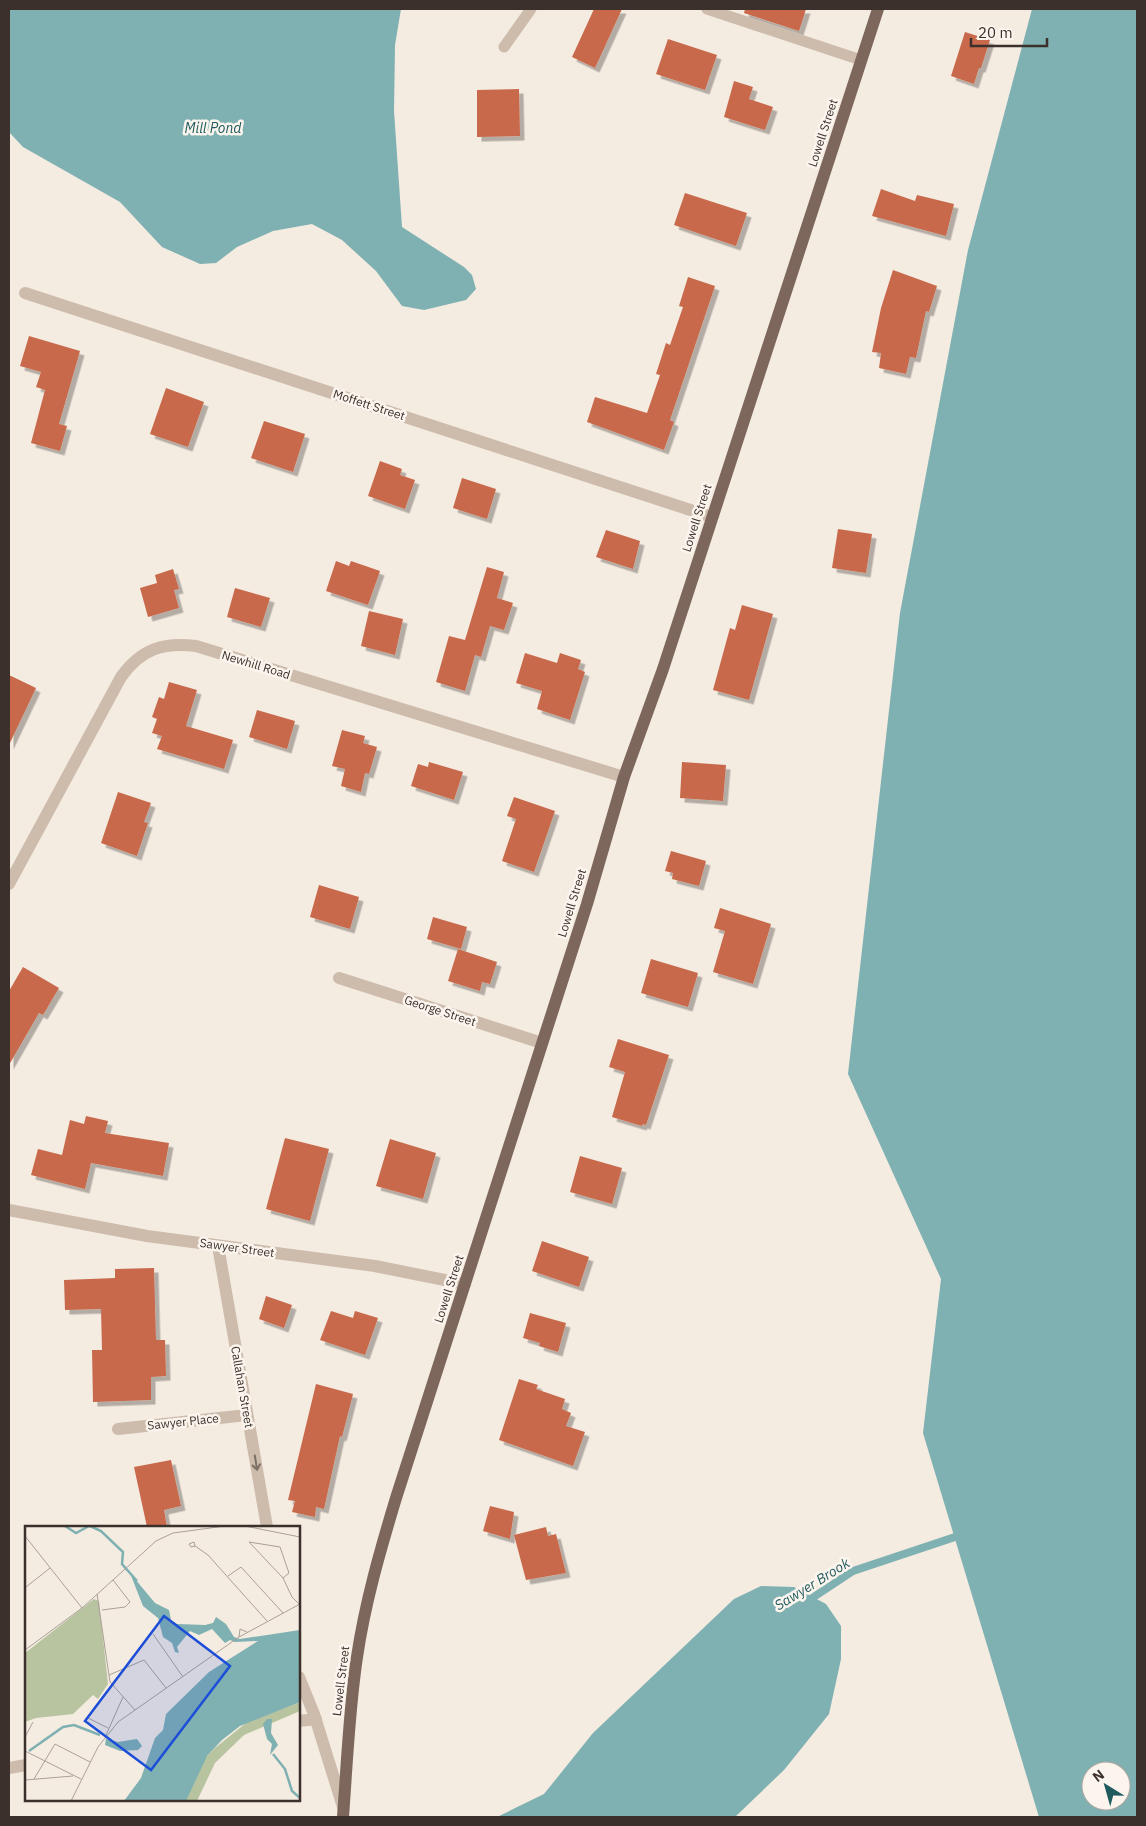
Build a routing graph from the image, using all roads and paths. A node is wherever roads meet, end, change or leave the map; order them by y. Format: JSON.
{"nodes":[{"id":1,"x":531,"y":9,"type":"edge"},
{"id":2,"x":707,"y":9,"type":"edge"},
{"id":3,"x":878,"y":9,"type":"edge"},
{"id":4,"x":504,"y":47,"type":"dead end"},
{"id":5,"x":861,"y":60,"type":"junction"},
{"id":6,"x":25,"y":293,"type":"dead end"},
{"id":7,"x":712,"y":517,"type":"junction"},
{"id":8,"x":624,"y":778,"type":"junction"},
{"id":9,"x":9,"y":884,"type":"edge"},
{"id":10,"x":339,"y":978,"type":"dead end"},
{"id":11,"x":542,"y":1043,"type":"junction"},
{"id":12,"x":9,"y":1210,"type":"edge"},
{"id":13,"x":218,"y":1246,"type":"junction"},
{"id":14,"x":465,"y":1284,"type":"junction"},
{"id":15,"x":247,"y":1415,"type":"junction"},
{"id":16,"x":118,"y":1429,"type":"dead end"},
{"id":17,"x":267,"y":1526,"type":"edge"},
{"id":18,"x":300,"y":1679,"type":"edge"},
{"id":19,"x":316,"y":1719,"type":"junction"},
{"id":20,"x":300,"y":1721,"type":"edge"},
{"id":21,"x":25,"y":1765,"type":"edge"},
{"id":22,"x":9,"y":1768,"type":"edge"},
{"id":23,"x":343,"y":1812,"type":"edge"}],
"edges":[{"from":1,"to":4,"type":"lane"},
{"from":2,"to":5,"type":"lane"},
{"from":3,"to":5,"type":"main road","name":"Lowell Street"},
{"from":5,"to":7,"type":"main road","name":"Lowell Street"},
{"from":6,"to":7,"type":"street","name":"Moffett Street"},
{"from":7,"to":8,"type":"main road","name":"Lowell Street"},
{"from":8,"to":9,"type":"street","name":"Newhill Road"},
{"from":8,"to":11,"type":"main road","name":"Lowell Street"},
{"from":10,"to":11,"type":"street","name":"George Street"},
{"from":11,"to":14,"type":"main road","name":"Lowell Street"},
{"from":12,"to":13,"type":"street","name":"Sawyer Street"},
{"from":13,"to":14,"type":"street","name":"Sawyer Street"},
{"from":13,"to":15,"type":"street","name":"Callahan Street"},
{"from":14,"to":23,"type":"main road","name":"Lowell Street"},
{"from":15,"to":16,"type":"street","name":"Sawyer Place"},
{"from":15,"to":17,"type":"street","name":"Callahan Street","one_way":true},
{"from":18,"to":19,"type":"street"},
{"from":19,"to":20,"type":"street"},
{"from":19,"to":23,"type":"street"},
{"from":21,"to":22,"type":"street"}]}
